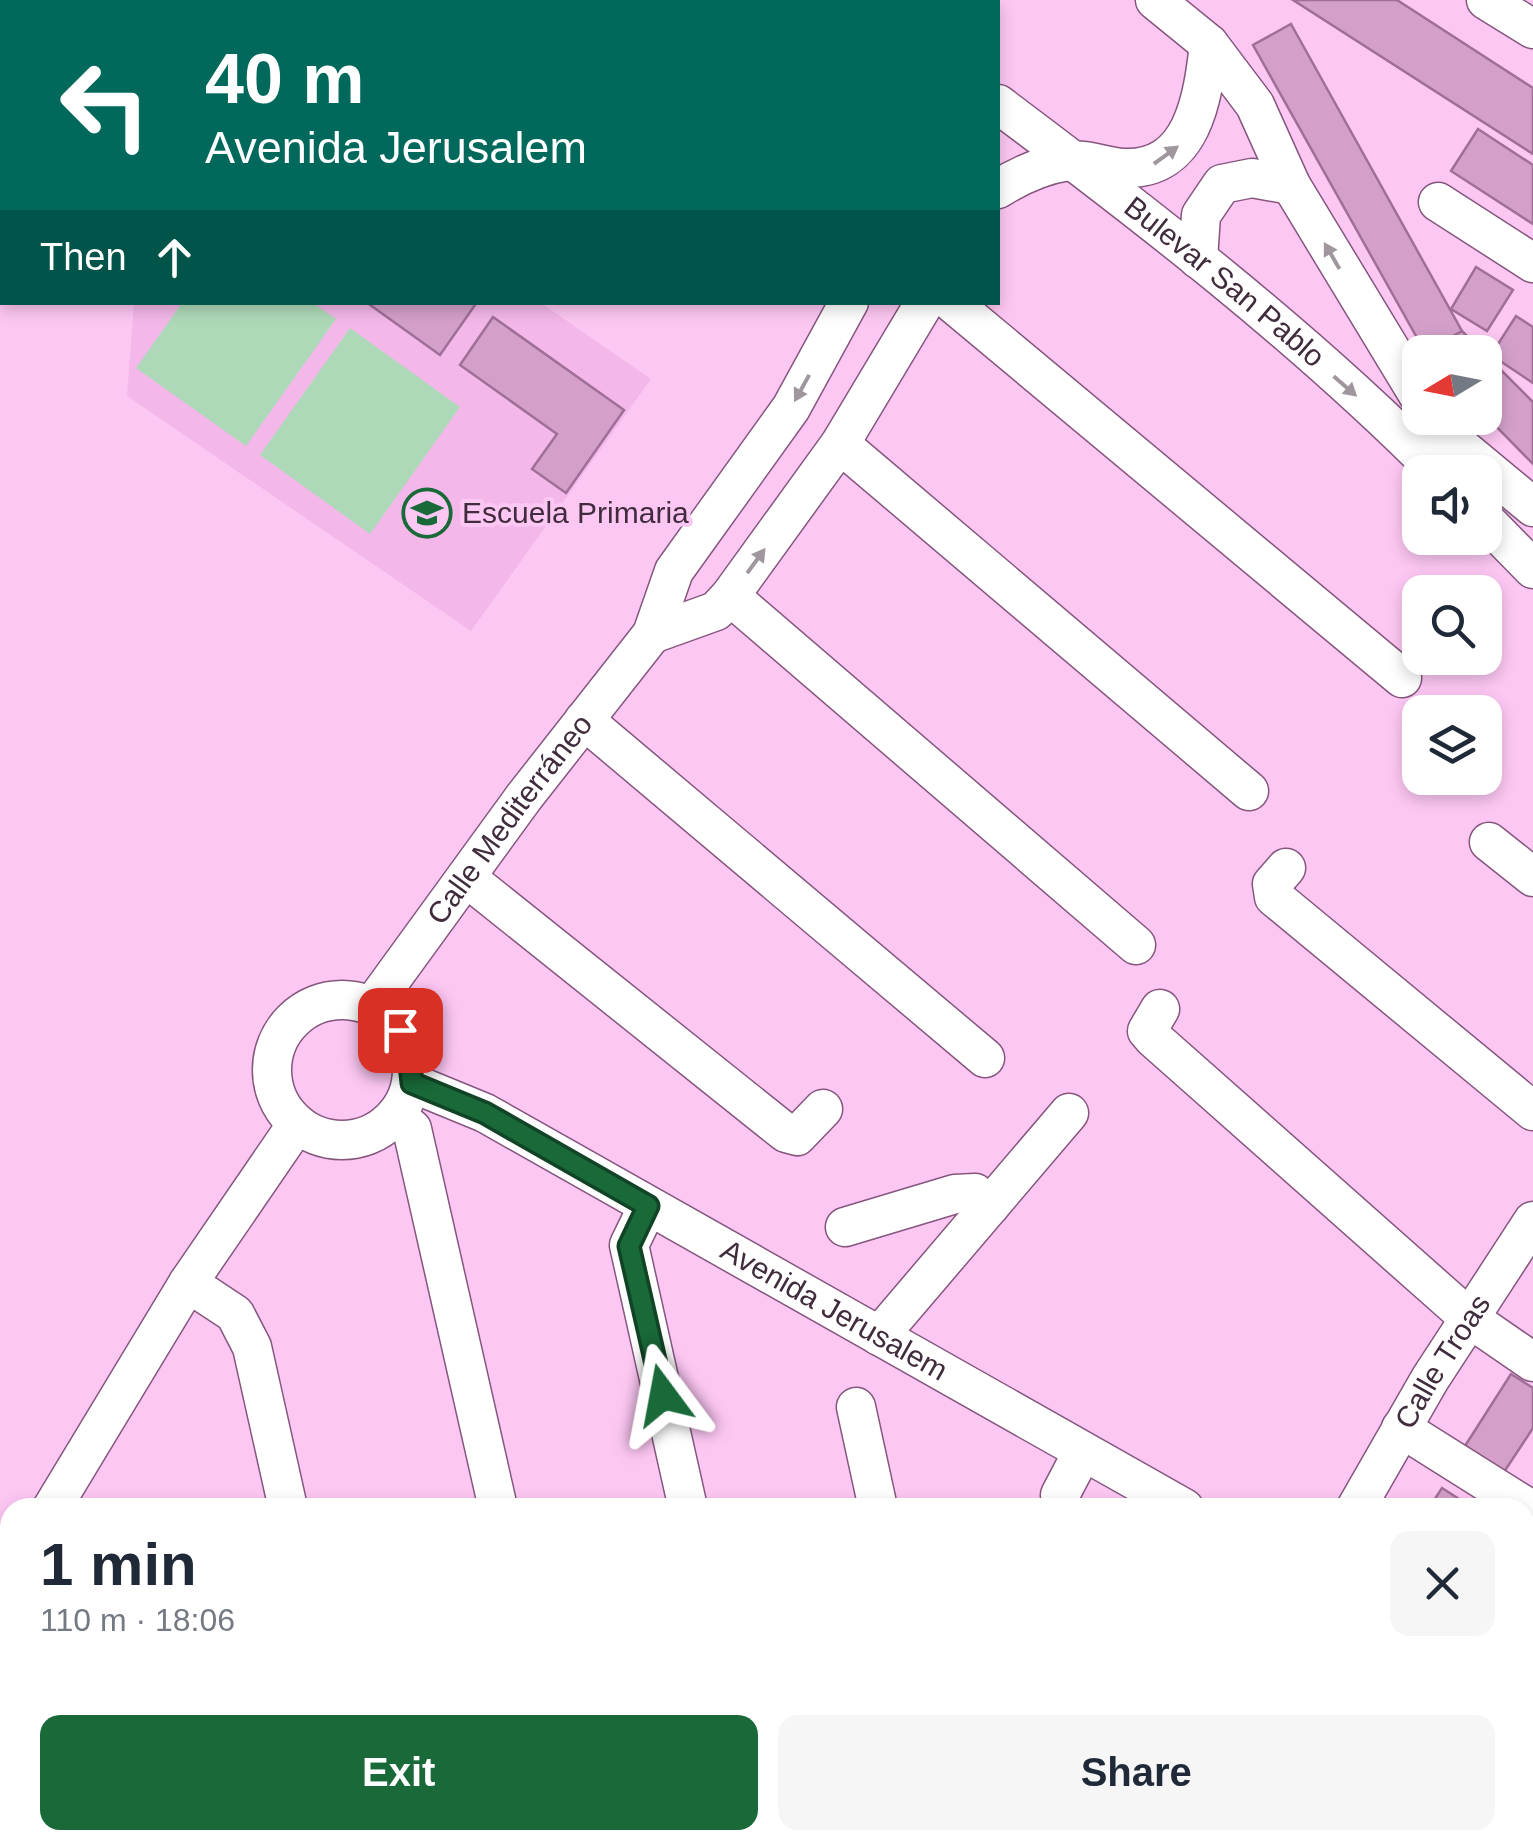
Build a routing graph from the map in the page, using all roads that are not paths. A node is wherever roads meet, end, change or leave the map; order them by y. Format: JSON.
{"nodes":[{"id":1,"x":1155,"y":0,"type":"edge"},
{"id":2,"x":1486,"y":0,"type":"edge"},
{"id":3,"x":1533,"y":29,"type":"edge"},
{"id":4,"x":1209,"y":44,"type":"junction"},
{"id":5,"x":1000,"y":106,"type":"edge"},
{"id":6,"x":1072,"y":160,"type":"junction"},
{"id":7,"x":1291,"y":185,"type":"junction"},
{"id":8,"x":1000,"y":188,"type":"edge"},
{"id":9,"x":1438,"y":202,"type":"dead end"},
{"id":10,"x":1198,"y":258,"type":"junction"},
{"id":11,"x":1533,"y":263,"type":"edge"},
{"id":12,"x":847,"y":305,"type":"edge"},
{"id":13,"x":923,"y":305,"type":"edge"},
{"id":14,"x":956,"y":305,"type":"edge"},
{"id":15,"x":1402,"y":368,"type":"edge"},
{"id":16,"x":1446,"y":435,"type":"edge"},
{"id":17,"x":840,"y":444,"type":"junction"},
{"id":18,"x":1421,"y":455,"type":"edge"},
{"id":19,"x":1533,"y":508,"type":"edge"},
{"id":20,"x":1502,"y":537,"type":"edge"},
{"id":21,"x":1533,"y":568,"type":"edge"},
{"id":22,"x":730,"y":596,"type":"junction"},
{"id":23,"x":652,"y":634,"type":"junction"},
{"id":24,"x":1402,"y":678,"type":"dead end"},
{"id":25,"x":584,"y":720,"type":"junction"},
{"id":26,"x":1249,"y":791,"type":"dead end"},
{"id":27,"x":1489,"y":842,"type":"dead end"},
{"id":28,"x":1286,"y":868,"type":"dead end"},
{"id":29,"x":1533,"y":877,"type":"edge"},
{"id":30,"x":467,"y":878,"type":"junction"},
{"id":31,"x":1136,"y":945,"type":"dead end"},
{"id":32,"x":372,"y":1006,"type":"junction"},
{"id":33,"x":1160,"y":1009,"type":"dead end"},
{"id":34,"x":984,"y":1058,"type":"dead end"},
{"id":35,"x":404,"y":1099,"type":"junction"},
{"id":36,"x":822,"y":1109,"type":"dead end"},
{"id":37,"x":1533,"y":1111,"type":"edge"},
{"id":38,"x":1069,"y":1113,"type":"dead end"},
{"id":39,"x":297,"y":1124,"type":"junction"},
{"id":40,"x":648,"y":1206,"type":"junction"},
{"id":41,"x":990,"y":1206,"type":"junction"},
{"id":42,"x":1533,"y":1221,"type":"edge"},
{"id":43,"x":845,"y":1227,"type":"dead end"},
{"id":44,"x":188,"y":1283,"type":"junction"},
{"id":45,"x":1469,"y":1318,"type":"junction"},
{"id":46,"x":879,"y":1336,"type":"junction"},
{"id":47,"x":1533,"y":1362,"type":"edge"},
{"id":48,"x":856,"y":1408,"type":"dead end"},
{"id":49,"x":1401,"y":1428,"type":"junction"},
{"id":50,"x":1082,"y":1453,"type":"junction"},
{"id":51,"x":58,"y":1498,"type":"edge"},
{"id":52,"x":286,"y":1498,"type":"edge"},
{"id":53,"x":496,"y":1498,"type":"edge"},
{"id":54,"x":686,"y":1498,"type":"edge"},
{"id":55,"x":876,"y":1498,"type":"edge"},
{"id":56,"x":1060,"y":1498,"type":"edge"},
{"id":57,"x":1165,"y":1498,"type":"edge"},
{"id":58,"x":1362,"y":1498,"type":"edge"},
{"id":59,"x":1514,"y":1498,"type":"edge"}],
"edges":[{"from":1,"to":4,"type":"street"},
{"from":2,"to":3,"type":"street"},
{"from":6,"to":4,"type":"street","one_way":true},
{"from":4,"to":7,"type":"street"},
{"from":5,"to":6,"type":"street","name":"Bulevar San Pablo"},
{"from":6,"to":8,"type":"street"},
{"from":6,"to":10,"type":"street","name":"Bulevar San Pablo"},
{"from":7,"to":10,"type":"street"},
{"from":15,"to":7,"type":"street","one_way":true},
{"from":9,"to":11,"type":"street"},
{"from":10,"to":18,"type":"street","name":"Bulevar San Pablo","one_way":true},
{"from":12,"to":23,"type":"street","name":"Calle Mediterráneo","one_way":true},
{"from":13,"to":17,"type":"street"},
{"from":14,"to":24,"type":"street"},
{"from":16,"to":19,"type":"street"},
{"from":22,"to":17,"type":"street","one_way":true},
{"from":17,"to":26,"type":"street"},
{"from":20,"to":21,"type":"street"},
{"from":22,"to":23,"type":"street"},
{"from":22,"to":31,"type":"street"},
{"from":23,"to":25,"type":"street","name":"Calle Mediterráneo"},
{"from":25,"to":30,"type":"street","name":"Calle Mediterráneo"},
{"from":25,"to":34,"type":"street"},
{"from":27,"to":29,"type":"street"},
{"from":28,"to":37,"type":"street"},
{"from":30,"to":32,"type":"street","name":"Calle Mediterráneo"},
{"from":30,"to":36,"type":"street"},
{"from":32,"to":35,"type":"street"},
{"from":32,"to":39,"type":"street"},
{"from":33,"to":45,"type":"street"},
{"from":35,"to":39,"type":"street"},
{"from":35,"to":40,"type":"street","name":"Avenida Jerusalem"},
{"from":35,"to":53,"type":"street"},
{"from":38,"to":41,"type":"street"},
{"from":39,"to":44,"type":"street"},
{"from":40,"to":46,"type":"street","name":"Avenida Jerusalem"},
{"from":40,"to":54,"type":"street"},
{"from":41,"to":43,"type":"street"},
{"from":41,"to":46,"type":"street"},
{"from":42,"to":45,"type":"street","name":"Calle Troas"},
{"from":44,"to":51,"type":"street"},
{"from":44,"to":52,"type":"street"},
{"from":45,"to":47,"type":"street"},
{"from":45,"to":49,"type":"street","name":"Calle Troas"},
{"from":46,"to":50,"type":"street","name":"Avenida Jerusalem"},
{"from":48,"to":55,"type":"street"},
{"from":49,"to":58,"type":"street","name":"Calle Troas"},
{"from":49,"to":59,"type":"street"},
{"from":50,"to":56,"type":"street"},
{"from":50,"to":57,"type":"street","name":"Avenida Jerusalem"}]}
